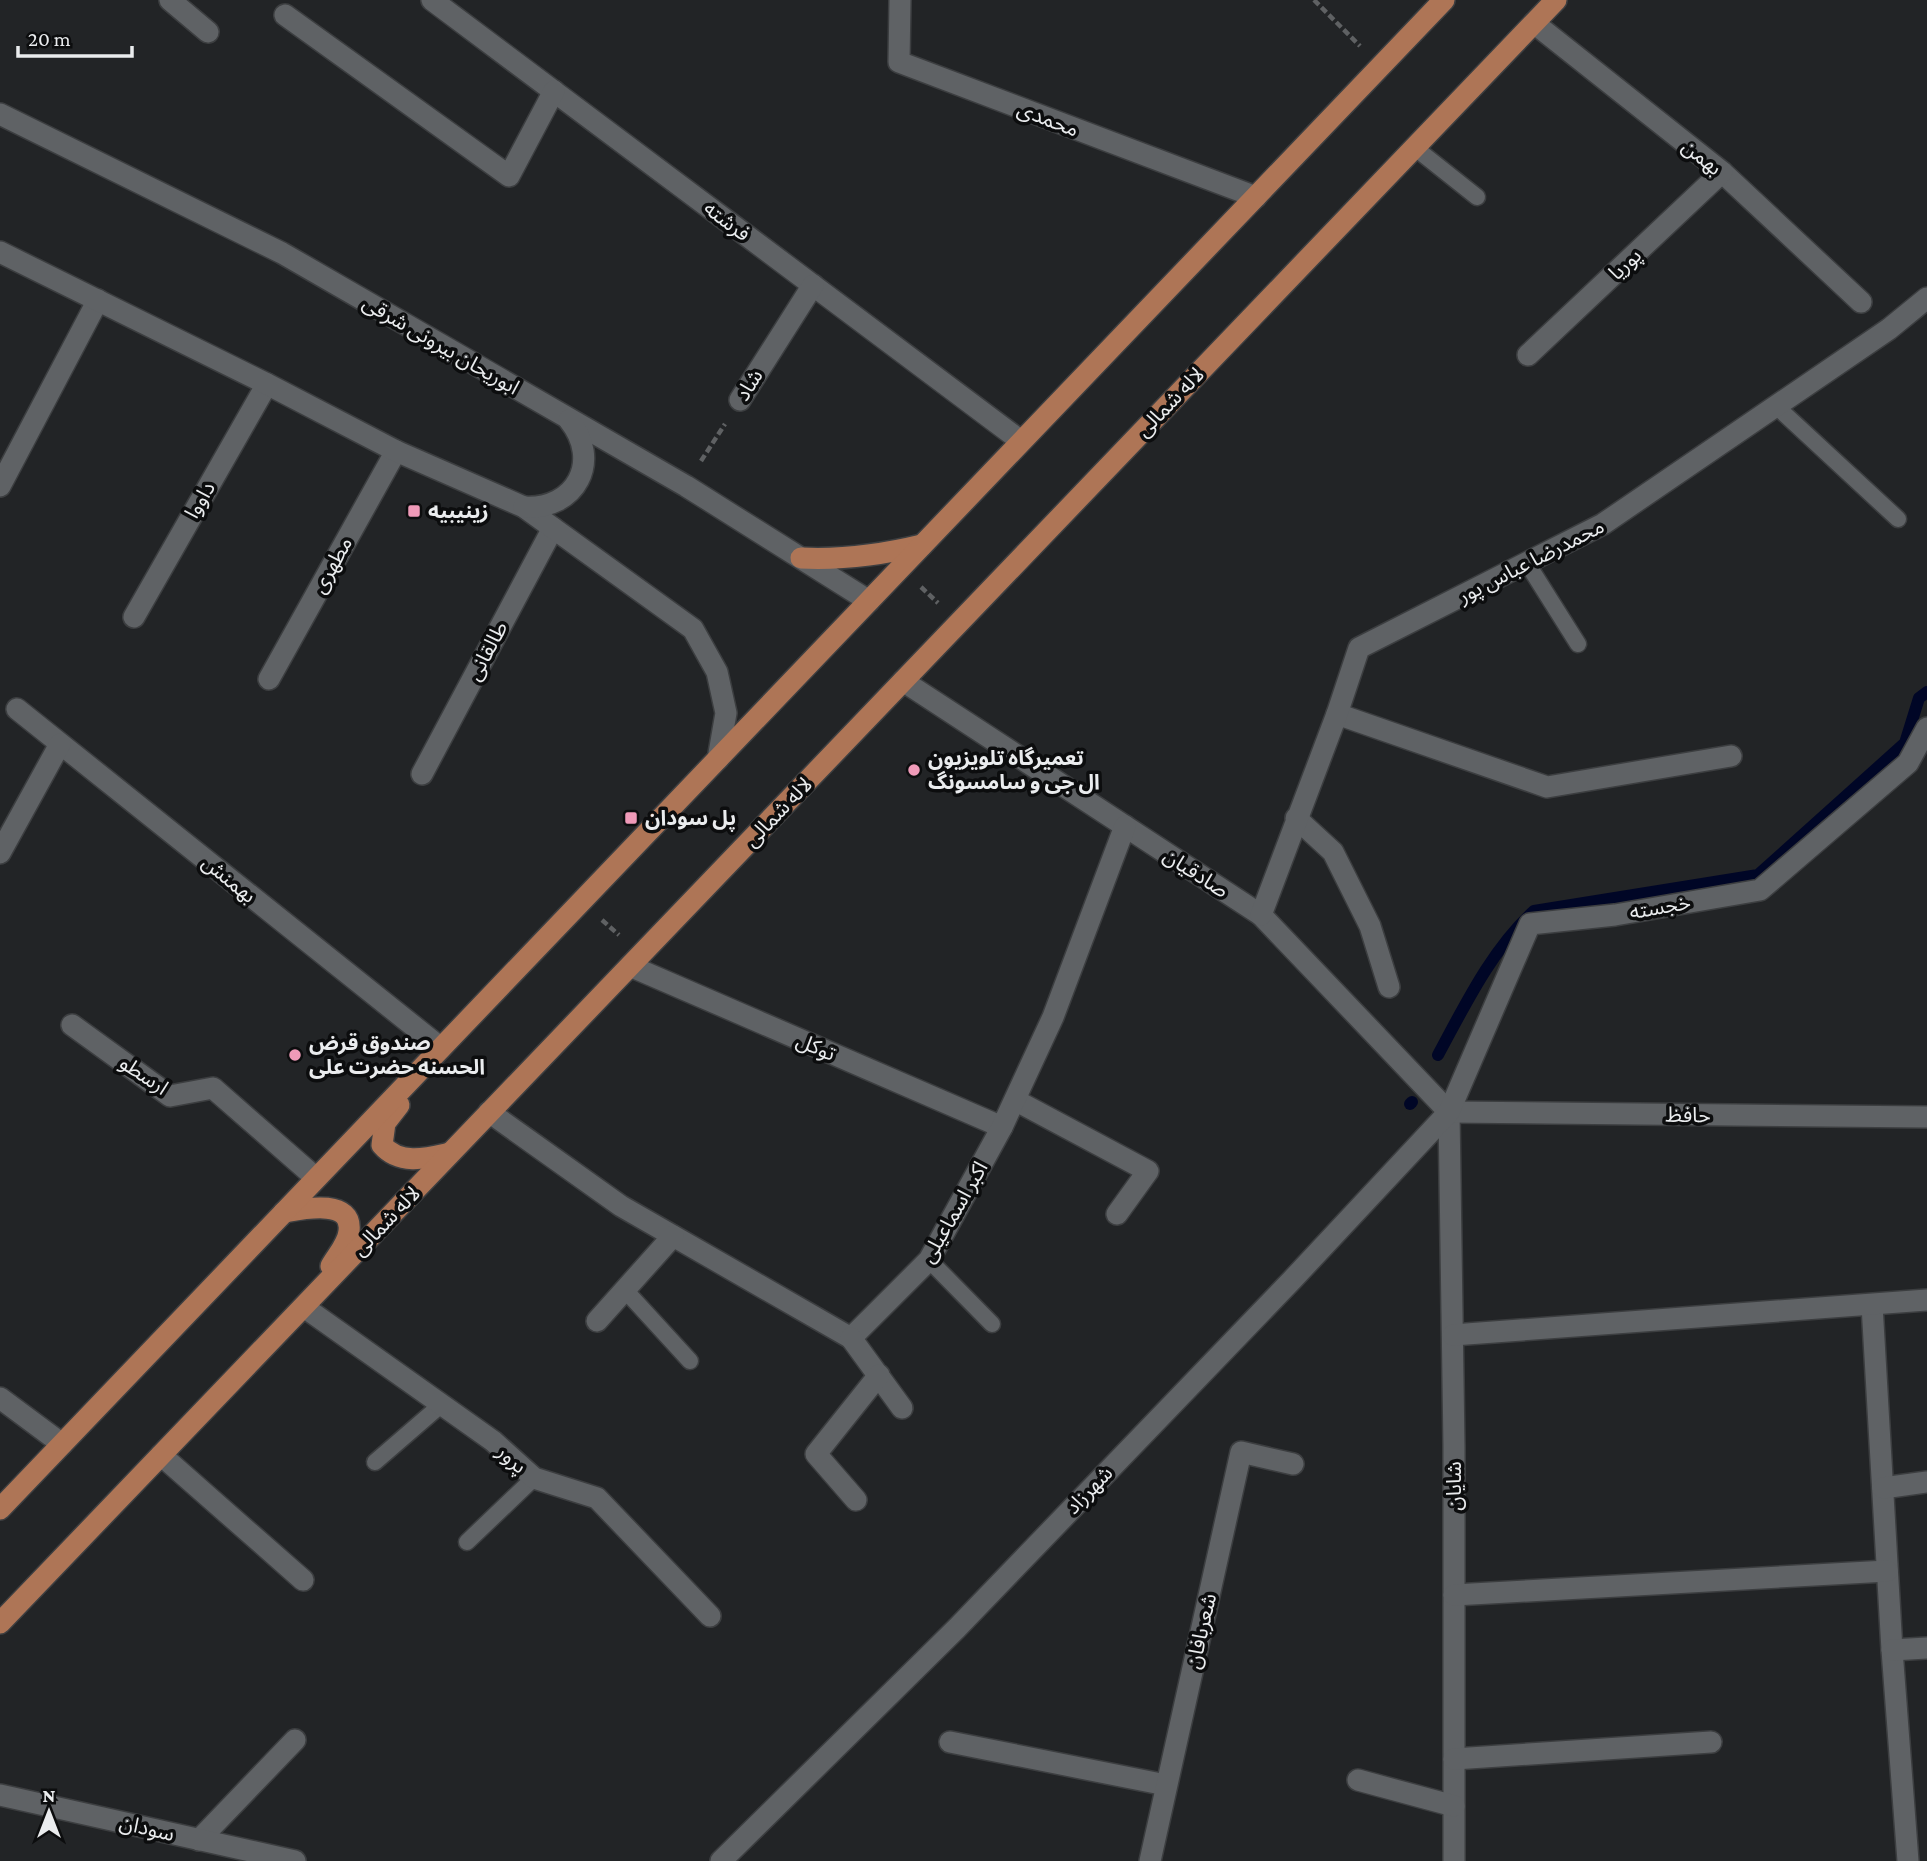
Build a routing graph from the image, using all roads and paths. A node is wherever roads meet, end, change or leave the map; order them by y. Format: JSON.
{"nodes":[{"id":1,"x":170,"y":0,"type":"edge"},
{"id":2,"x":432,"y":0,"type":"edge"},
{"id":3,"x":900,"y":0,"type":"edge"},
{"id":4,"x":1314,"y":0,"type":"edge"},
{"id":5,"x":1444,"y":0,"type":"edge"},
{"id":6,"x":1556,"y":0,"type":"edge"},
{"id":7,"x":285,"y":15,"type":"dead end"},
{"id":8,"x":1534,"y":23,"type":"junction"},
{"id":9,"x":208,"y":32,"type":"dead end"},
{"id":10,"x":1381,"y":66,"type":"junction"},
{"id":11,"x":554,"y":92,"type":"junction"},
{"id":12,"x":0,"y":114,"type":"edge"},
{"id":13,"x":1415,"y":147,"type":"junction"},
{"id":14,"x":1721,"y":172,"type":"junction"},
{"id":15,"x":1256,"y":197,"type":"junction"},
{"id":16,"x":1477,"y":198,"type":"dead end"},
{"id":17,"x":0,"y":252,"type":"edge"},
{"id":18,"x":813,"y":285,"type":"junction"},
{"id":19,"x":1927,"y":298,"type":"edge"},
{"id":20,"x":98,"y":300,"type":"junction"},
{"id":21,"x":1861,"y":302,"type":"dead end"},
{"id":22,"x":1528,"y":355,"type":"dead end"},
{"id":23,"x":267,"y":384,"type":"junction"},
{"id":24,"x":740,"y":400,"type":"joint"},
{"id":25,"x":1776,"y":406,"type":"junction"},
{"id":26,"x":569,"y":420,"type":"junction"},
{"id":27,"x":1021,"y":441,"type":"junction"},
{"id":28,"x":396,"y":451,"type":"junction"},
{"id":29,"x":0,"y":486,"type":"edge"},
{"id":30,"x":686,"y":486,"type":"junction"},
{"id":31,"x":524,"y":507,"type":"junction"},
{"id":32,"x":1898,"y":519,"type":"dead end"},
{"id":33,"x":553,"y":528,"type":"junction"},
{"id":34,"x":922,"y":545,"type":"junction"},
{"id":35,"x":801,"y":558,"type":"junction"},
{"id":36,"x":1527,"y":563,"type":"junction"},
{"id":37,"x":901,"y":568,"type":"junction"},
{"id":38,"x":869,"y":601,"type":"junction"},
{"id":39,"x":134,"y":617,"type":"dead end"},
{"id":40,"x":959,"y":623,"type":"junction"},
{"id":41,"x":1578,"y":644,"type":"dead end"},
{"id":42,"x":269,"y":679,"type":"dead end"},
{"id":43,"x":903,"y":681,"type":"junction"},
{"id":44,"x":16,"y":709,"type":"dead end"},
{"id":45,"x":1337,"y":714,"type":"junction"},
{"id":46,"x":1927,"y":728,"type":"edge"},
{"id":47,"x":60,"y":744,"type":"junction"},
{"id":48,"x":1731,"y":756,"type":"dead end"},
{"id":49,"x":718,"y":759,"type":"junction"},
{"id":50,"x":1918,"y":768,"type":"edge"},
{"id":51,"x":422,"y":774,"type":"dead end"},
{"id":52,"x":1296,"y":818,"type":"junction"},
{"id":53,"x":1125,"y":826,"type":"junction"},
{"id":54,"x":0,"y":853,"type":"edge"},
{"id":55,"x":581,"y":901,"type":"junction"},
{"id":56,"x":1261,"y":915,"type":"junction"},
{"id":57,"x":635,"y":960,"type":"junction"},
{"id":58,"x":1389,"y":987,"type":"dead end"},
{"id":59,"x":72,"y":1025,"type":"dead end"},
{"id":60,"x":434,"y":1056,"type":"junction"},
{"id":61,"x":1014,"y":1100,"type":"junction"},
{"id":62,"x":489,"y":1112,"type":"junction"},
{"id":63,"x":1449,"y":1112,"type":"junction"},
{"id":64,"x":1927,"y":1117,"type":"edge"},
{"id":65,"x":1002,"y":1127,"type":"junction"},
{"id":66,"x":451,"y":1153,"type":"junction"},
{"id":67,"x":316,"y":1178,"type":"junction"},
{"id":68,"x":284,"y":1212,"type":"junction"},
{"id":69,"x":1116,"y":1214,"type":"dead end"},
{"id":70,"x":673,"y":1236,"type":"junction"},
{"id":71,"x":929,"y":1260,"type":"junction"},
{"id":72,"x":319,"y":1290,"type":"junction"},
{"id":73,"x":625,"y":1290,"type":"junction"},
{"id":74,"x":1927,"y":1300,"type":"edge"},
{"id":75,"x":1872,"y":1305,"type":"junction"},
{"id":76,"x":304,"y":1307,"type":"junction"},
{"id":77,"x":597,"y":1321,"type":"dead end"},
{"id":78,"x":992,"y":1324,"type":"dead end"},
{"id":79,"x":1452,"y":1335,"type":"junction"},
{"id":80,"x":851,"y":1338,"type":"junction"},
{"id":81,"x":690,"y":1361,"type":"dead end"},
{"id":82,"x":879,"y":1375,"type":"junction"},
{"id":83,"x":0,"y":1398,"type":"edge"},
{"id":84,"x":442,"y":1404,"type":"junction"},
{"id":85,"x":902,"y":1408,"type":"dead end"},
{"id":86,"x":62,"y":1444,"type":"junction"},
{"id":87,"x":161,"y":1455,"type":"junction"},
{"id":88,"x":375,"y":1462,"type":"dead end"},
{"id":89,"x":1293,"y":1464,"type":"dead end"},
{"id":90,"x":534,"y":1478,"type":"junction"},
{"id":91,"x":1927,"y":1482,"type":"edge"},
{"id":92,"x":1882,"y":1488,"type":"junction"},
{"id":93,"x":856,"y":1500,"type":"dead end"},
{"id":94,"x":0,"y":1509,"type":"edge"},
{"id":95,"x":467,"y":1542,"type":"dead end"},
{"id":96,"x":1887,"y":1571,"type":"junction"},
{"id":97,"x":303,"y":1580,"type":"dead end"},
{"id":98,"x":1454,"y":1595,"type":"junction"},
{"id":99,"x":710,"y":1616,"type":"dead end"},
{"id":100,"x":0,"y":1623,"type":"edge"},
{"id":101,"x":1927,"y":1648,"type":"edge"},
{"id":102,"x":1892,"y":1650,"type":"junction"},
{"id":103,"x":295,"y":1740,"type":"dead end"},
{"id":104,"x":950,"y":1742,"type":"dead end"},
{"id":105,"x":1711,"y":1742,"type":"dead end"},
{"id":106,"x":1454,"y":1759,"type":"junction"},
{"id":107,"x":1357,"y":1780,"type":"dead end"},
{"id":108,"x":1166,"y":1785,"type":"junction"},
{"id":109,"x":0,"y":1795,"type":"edge"},
{"id":110,"x":1454,"y":1806,"type":"junction"},
{"id":111,"x":198,"y":1840,"type":"junction"},
{"id":112,"x":262,"y":1858,"type":"edge"},
{"id":113,"x":295,"y":1861,"type":"edge"},
{"id":114,"x":721,"y":1861,"type":"edge"},
{"id":115,"x":1150,"y":1861,"type":"edge"},
{"id":116,"x":1454,"y":1861,"type":"edge"},
{"id":117,"x":1909,"y":1861,"type":"edge"}],
"edges":[{"from":1,"to":9,"type":"street"},
{"from":2,"to":11,"type":"street","name":"فرشته"},
{"from":3,"to":15,"type":"street","name":"محمدی"},
{"from":4,"to":10,"type":"path"},
{"from":5,"to":10,"type":"main road"},
{"from":6,"to":8,"type":"main road","name":"لاله شمالی"},
{"from":7,"to":11,"type":"street"},
{"from":8,"to":13,"type":"main road","name":"لاله شمالی"},
{"from":8,"to":14,"type":"street","name":"بهمن"},
{"from":10,"to":15,"type":"main road"},
{"from":11,"to":18,"type":"street","name":"فرشته"},
{"from":12,"to":26,"type":"street","name":"ابوریحان بیرونی شرقی"},
{"from":13,"to":16,"type":"lane"},
{"from":13,"to":40,"type":"main road","name":"لاله شمالی"},
{"from":14,"to":21,"type":"street","name":"بهمن"},
{"from":14,"to":22,"type":"street","name":"پوریا"},
{"from":15,"to":27,"type":"main road"},
{"from":17,"to":20,"type":"street"},
{"from":18,"to":24,"type":"street","name":"شاد"},
{"from":18,"to":27,"type":"street","name":"فرشته"},
{"from":19,"to":25,"type":"street","name":"محمدرضا عباس پور"},
{"from":20,"to":23,"type":"street"},
{"from":20,"to":29,"type":"street"},
{"from":23,"to":28,"type":"street"},
{"from":23,"to":39,"type":"street","name":"داووا"},
{"from":24,"to":30,"type":"path","name":"شاد"},
{"from":25,"to":32,"type":"lane"},
{"from":25,"to":36,"type":"street","name":"محمدرضا عباس پور"},
{"from":26,"to":30,"type":"street","name":"ابوریحان بیرونی شرقی"},
{"from":26,"to":31,"type":"street"},
{"from":27,"to":34,"type":"main road"},
{"from":28,"to":31,"type":"street"},
{"from":28,"to":42,"type":"street","name":"مطهری"},
{"from":30,"to":35,"type":"street","name":"ابوریحان بیرونی شرقی"},
{"from":31,"to":33,"type":"street"},
{"from":33,"to":49,"type":"street"},
{"from":33,"to":51,"type":"street","name":"طالقانی"},
{"from":34,"to":35,"type":"main road"},
{"from":34,"to":37,"type":"main road"},
{"from":35,"to":38,"type":"street","name":"ابوریحان بیرونی شرقی"},
{"from":36,"to":41,"type":"lane"},
{"from":36,"to":45,"type":"street","name":"محمدرضا عباس پور"},
{"from":37,"to":38,"type":"main road"},
{"from":37,"to":40,"type":"path"},
{"from":38,"to":49,"type":"main road"},
{"from":40,"to":43,"type":"main road","name":"لاله شمالی"},
{"from":43,"to":53,"type":"street","name":"صادقیان"},
{"from":43,"to":57,"type":"main road","name":"لاله شمالی"},
{"from":44,"to":47,"type":"street","name":"بهمنش"},
{"from":45,"to":48,"type":"street"},
{"from":45,"to":52,"type":"street","name":"محمدرضا عباس پور"},
{"from":46,"to":50,"type":"street","name":"خجسته"},
{"from":47,"to":54,"type":"street"},
{"from":47,"to":60,"type":"street","name":"بهمنش"},
{"from":49,"to":55,"type":"main road"},
{"from":50,"to":63,"type":"street","name":"خجسته"},
{"from":52,"to":56,"type":"street","name":"محمدرضا عباس پور"},
{"from":52,"to":58,"type":"street"},
{"from":53,"to":56,"type":"street","name":"صادقیان"},
{"from":53,"to":61,"type":"street","name":"اکبر اسماعیلی"},
{"from":55,"to":57,"type":"path"},
{"from":55,"to":60,"type":"main road"},
{"from":56,"to":63,"type":"street","name":"صادقیان"},
{"from":57,"to":62,"type":"main road","name":"لاله شمالی"},
{"from":57,"to":65,"type":"street","name":"توکل"},
{"from":59,"to":67,"type":"street","name":"ارسطو"},
{"from":60,"to":66,"type":"main road"},
{"from":60,"to":67,"type":"main road"},
{"from":61,"to":65,"type":"street","name":"اکبر اسماعیلی"},
{"from":61,"to":69,"type":"street"},
{"from":62,"to":66,"type":"main road","name":"لاله شمالی"},
{"from":62,"to":70,"type":"street"},
{"from":63,"to":64,"type":"street","name":"حافظ"},
{"from":63,"to":79,"type":"street","name":"شایان"},
{"from":63,"to":114,"type":"street","name":"شهرزاد"},
{"from":65,"to":71,"type":"street","name":"اکبر اسماعیلی"},
{"from":66,"to":72,"type":"main road","name":"لاله شمالی"},
{"from":67,"to":68,"type":"main road"},
{"from":68,"to":72,"type":"main road"},
{"from":68,"to":86,"type":"main road"},
{"from":70,"to":73,"type":"street"},
{"from":70,"to":80,"type":"street"},
{"from":71,"to":78,"type":"lane"},
{"from":71,"to":80,"type":"street","name":"اکبر اسماعیلی"},
{"from":72,"to":76,"type":"main road","name":"لاله شمالی"},
{"from":73,"to":77,"type":"street"},
{"from":73,"to":81,"type":"lane"},
{"from":74,"to":75,"type":"street"},
{"from":75,"to":79,"type":"street"},
{"from":75,"to":92,"type":"street"},
{"from":76,"to":84,"type":"street","name":"پرور"},
{"from":76,"to":87,"type":"main road","name":"لاله شمالی"},
{"from":79,"to":98,"type":"street","name":"شایان"},
{"from":80,"to":82,"type":"street"},
{"from":82,"to":85,"type":"street"},
{"from":82,"to":93,"type":"street"},
{"from":83,"to":86,"type":"street"},
{"from":84,"to":88,"type":"lane"},
{"from":84,"to":90,"type":"street","name":"پرور"},
{"from":86,"to":94,"type":"main road"},
{"from":87,"to":97,"type":"street"},
{"from":87,"to":100,"type":"main road","name":"لاله شمالی"},
{"from":89,"to":108,"type":"street","name":"شعربافان"},
{"from":90,"to":95,"type":"lane"},
{"from":90,"to":99,"type":"street","name":"پرور"},
{"from":91,"to":92,"type":"street"},
{"from":92,"to":96,"type":"street"},
{"from":96,"to":98,"type":"street"},
{"from":96,"to":102,"type":"street"},
{"from":98,"to":106,"type":"street","name":"شایان"},
{"from":101,"to":102,"type":"street"},
{"from":102,"to":117,"type":"street"},
{"from":103,"to":111,"type":"street"},
{"from":104,"to":108,"type":"street"},
{"from":105,"to":106,"type":"street"},
{"from":106,"to":110,"type":"street","name":"شایان"},
{"from":107,"to":110,"type":"street"},
{"from":108,"to":115,"type":"street","name":"شعربافان"},
{"from":109,"to":111,"type":"street","name":"سودان"},
{"from":110,"to":116,"type":"street","name":"شایان"},
{"from":111,"to":112,"type":"street","name":"سودان"},
{"from":112,"to":113,"type":"street","name":"سودان"}]}
